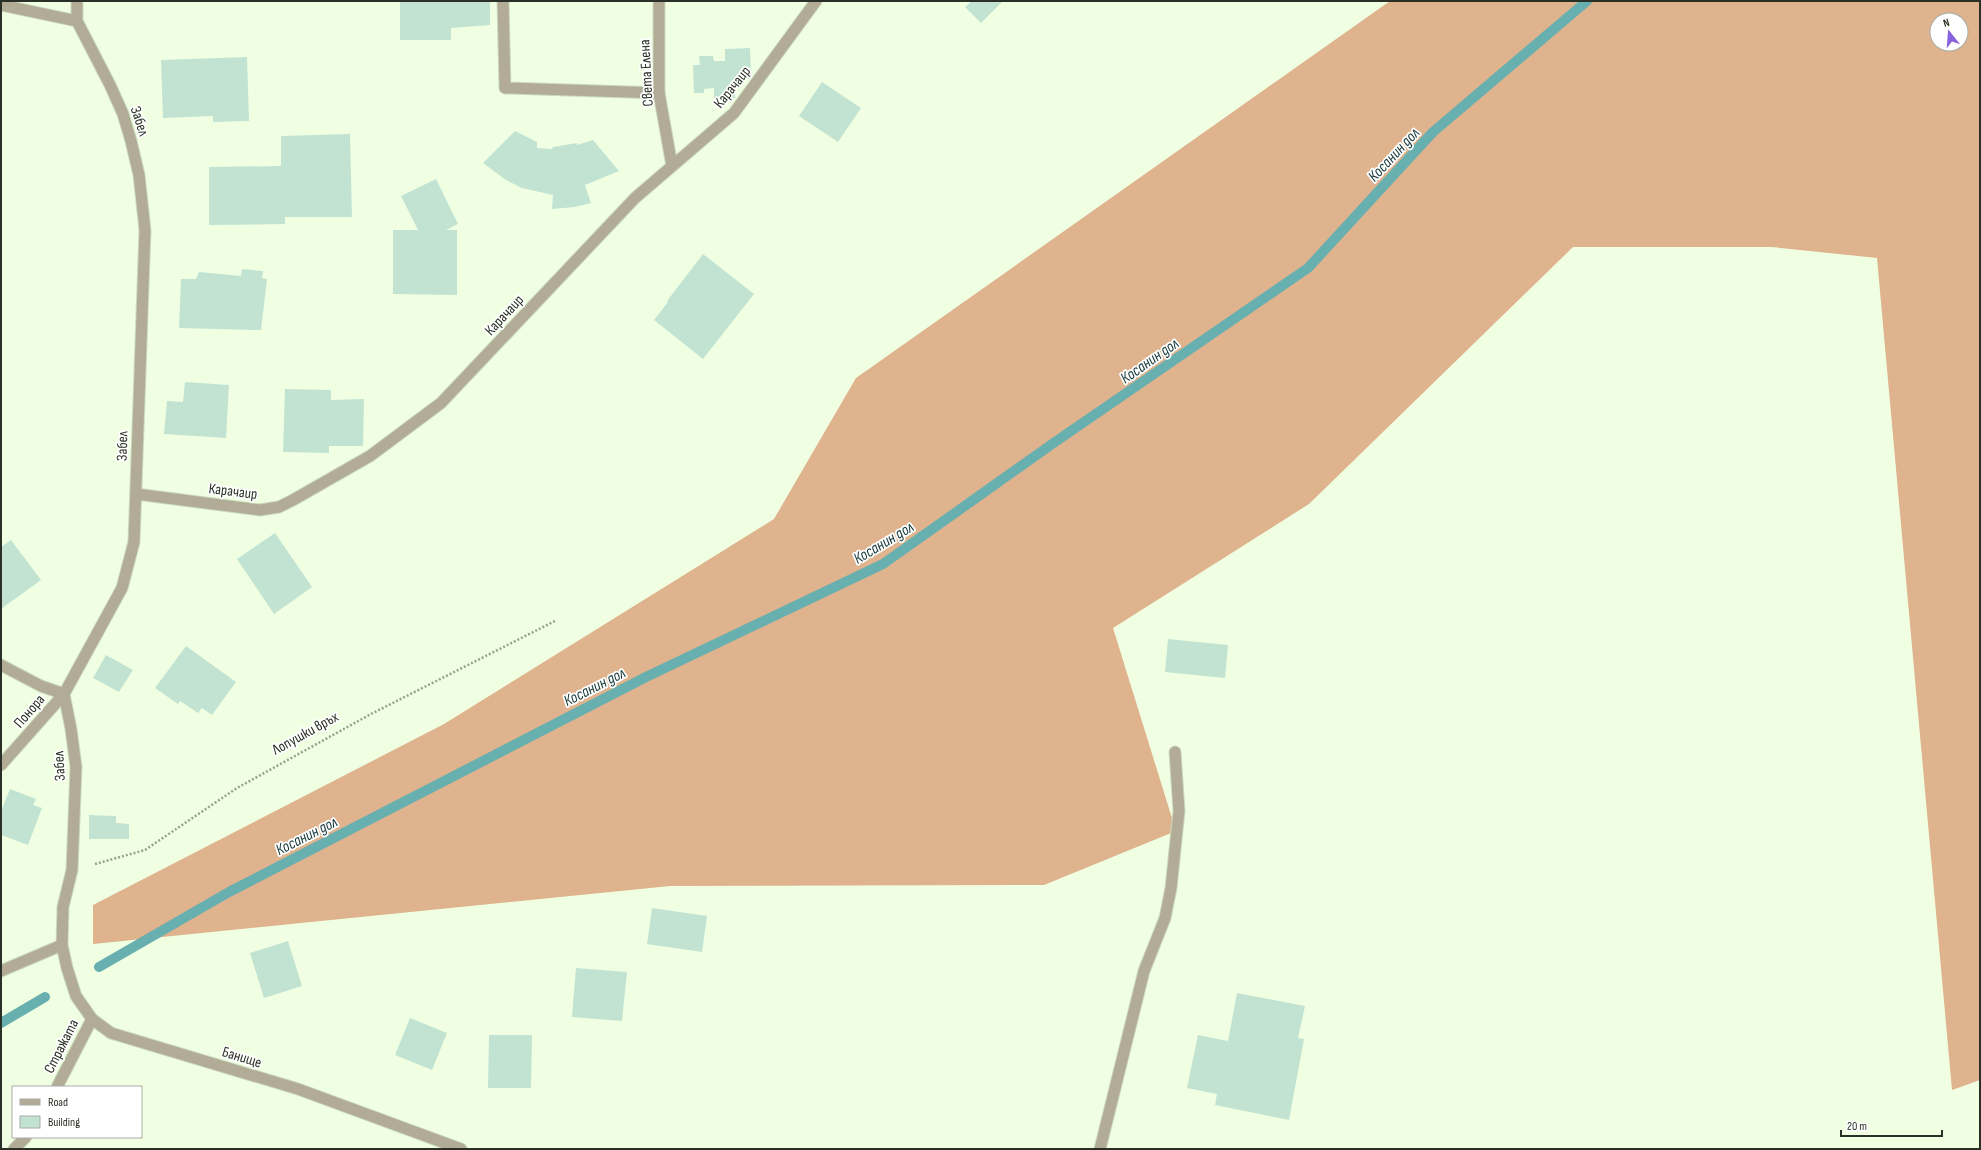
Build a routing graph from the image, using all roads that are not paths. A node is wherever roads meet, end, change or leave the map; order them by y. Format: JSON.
{"nodes":[{"id":1,"x":77,"y":1,"type":"edge"},
{"id":2,"x":503,"y":1,"type":"edge"},
{"id":3,"x":659,"y":1,"type":"edge"},
{"id":4,"x":816,"y":1,"type":"edge"},
{"id":5,"x":1,"y":5,"type":"edge"},
{"id":6,"x":77,"y":21,"type":"junction"},
{"id":7,"x":659,"y":93,"type":"junction"},
{"id":8,"x":672,"y":166,"type":"junction"},
{"id":9,"x":136,"y":494,"type":"junction"},
{"id":10,"x":1,"y":665,"type":"edge"},
{"id":11,"x":64,"y":694,"type":"junction"},
{"id":12,"x":1174,"y":752,"type":"dead end"},
{"id":13,"x":1,"y":765,"type":"edge"},
{"id":14,"x":62,"y":945,"type":"junction"},
{"id":15,"x":1,"y":971,"type":"edge"},
{"id":16,"x":92,"y":1019,"type":"junction"},
{"id":17,"x":58,"y":1086,"type":"edge"},
{"id":18,"x":25,"y":1138,"type":"edge"},
{"id":19,"x":14,"y":1149,"type":"edge"},
{"id":20,"x":461,"y":1149,"type":"edge"},
{"id":21,"x":1100,"y":1149,"type":"edge"}],
"edges":[{"from":1,"to":6,"type":"street"},
{"from":2,"to":7,"type":"street"},
{"from":3,"to":7,"type":"street","name":"Света Елена"},
{"from":4,"to":8,"type":"street","name":"Карачаир"},
{"from":5,"to":6,"type":"street"},
{"from":6,"to":9,"type":"street","name":"Забел"},
{"from":7,"to":8,"type":"street","name":"Света Елена"},
{"from":8,"to":9,"type":"street","name":"Карачаир"},
{"from":9,"to":11,"type":"street","name":"Забел"},
{"from":10,"to":11,"type":"street"},
{"from":11,"to":13,"type":"street","name":"Понора"},
{"from":11,"to":14,"type":"street","name":"Забел"},
{"from":12,"to":21,"type":"street"},
{"from":14,"to":15,"type":"street"},
{"from":14,"to":16,"type":"street","name":"Банище"},
{"from":16,"to":17,"type":"street","name":"Стражата"},
{"from":16,"to":20,"type":"street","name":"Банище"},
{"from":18,"to":19,"type":"street"}]}
